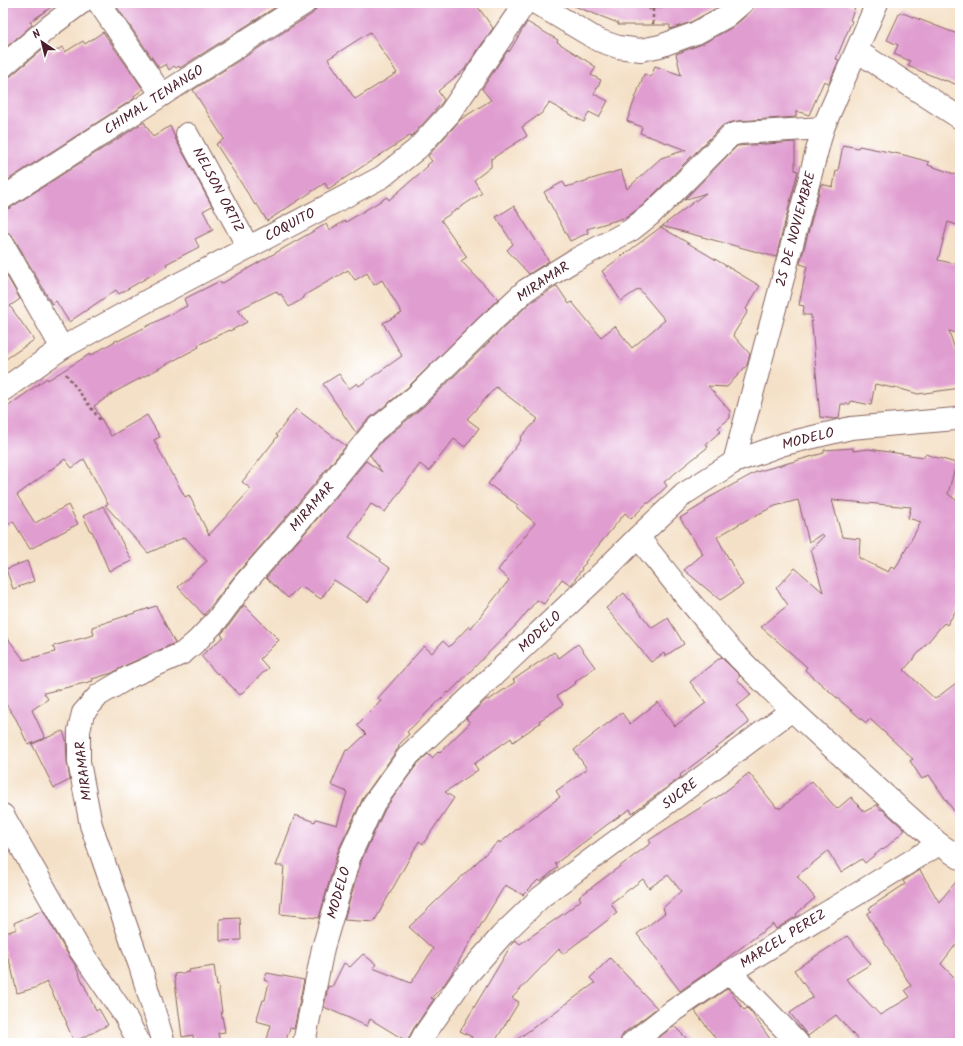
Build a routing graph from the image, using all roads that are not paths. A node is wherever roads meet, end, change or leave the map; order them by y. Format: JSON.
{"nodes":[{"id":1,"x":81,"y":3,"type":"edge"},
{"id":2,"x":99,"y":3,"type":"edge"},
{"id":3,"x":306,"y":3,"type":"edge"},
{"id":4,"x":525,"y":3,"type":"edge"},
{"id":5,"x":536,"y":3,"type":"edge"},
{"id":6,"x":742,"y":3,"type":"edge"},
{"id":7,"x":877,"y":3,"type":"edge"},
{"id":8,"x":856,"y":51,"type":"junction"},
{"id":9,"x":3,"y":66,"type":"edge"},
{"id":10,"x":162,"y":95,"type":"junction"},
{"id":11,"x":960,"y":118,"type":"edge"},
{"id":12,"x":823,"y":128,"type":"junction"},
{"id":13,"x":188,"y":134,"type":"dead end"},
{"id":14,"x":3,"y":198,"type":"edge"},
{"id":15,"x":3,"y":244,"type":"edge"},
{"id":16,"x":248,"y":247,"type":"junction"},
{"id":17,"x":62,"y":359,"type":"junction"},
{"id":18,"x":3,"y":390,"type":"edge"},
{"id":19,"x":960,"y":417,"type":"edge"},
{"id":20,"x":734,"y":462,"type":"junction"},
{"id":21,"x":638,"y":537,"type":"junction"},
{"id":22,"x":792,"y":710,"type":"junction"},
{"id":23,"x":3,"y":815,"type":"edge"},
{"id":24,"x":939,"y":844,"type":"junction"},
{"id":25,"x":960,"y":858,"type":"edge"},
{"id":26,"x":730,"y":972,"type":"junction"},
{"id":27,"x":139,"y":1043,"type":"edge"},
{"id":28,"x":164,"y":1043,"type":"edge"},
{"id":29,"x":304,"y":1043,"type":"edge"},
{"id":30,"x":420,"y":1043,"type":"edge"},
{"id":31,"x":632,"y":1043,"type":"edge"},
{"id":32,"x":798,"y":1043,"type":"edge"}],
"edges":[{"from":1,"to":9,"type":"street"},
{"from":2,"to":10,"type":"street"},
{"from":3,"to":10,"type":"street","name":"CHIMAL TENANGO"},
{"from":4,"to":16,"type":"street","name":"COQUITO"},
{"from":5,"to":6,"type":"street"},
{"from":7,"to":8,"type":"street","name":"25 DE NOVIEMBRE"},
{"from":8,"to":11,"type":"street"},
{"from":8,"to":12,"type":"street","name":"25 DE NOVIEMBRE"},
{"from":10,"to":14,"type":"street","name":"CHIMAL TENANGO"},
{"from":12,"to":20,"type":"street","name":"25 DE NOVIEMBRE"},
{"from":12,"to":28,"type":"street","name":"MIRAMAR"},
{"from":13,"to":16,"type":"street","name":"NELSON ORTIZ"},
{"from":15,"to":17,"type":"street"},
{"from":16,"to":17,"type":"street","name":"COQUITO"},
{"from":17,"to":18,"type":"street","name":"COQUITO"},
{"from":19,"to":20,"type":"street","name":"MODELO"},
{"from":20,"to":21,"type":"street","name":"MODELO"},
{"from":21,"to":22,"type":"street"},
{"from":21,"to":29,"type":"street","name":"MODELO"},
{"from":22,"to":24,"type":"street"},
{"from":22,"to":30,"type":"street","name":"SUCRE"},
{"from":23,"to":27,"type":"street"},
{"from":24,"to":25,"type":"street"},
{"from":24,"to":26,"type":"street","name":"MARCEL PEREZ"},
{"from":26,"to":31,"type":"street","name":"MARCEL PEREZ"},
{"from":26,"to":32,"type":"street"}]}
